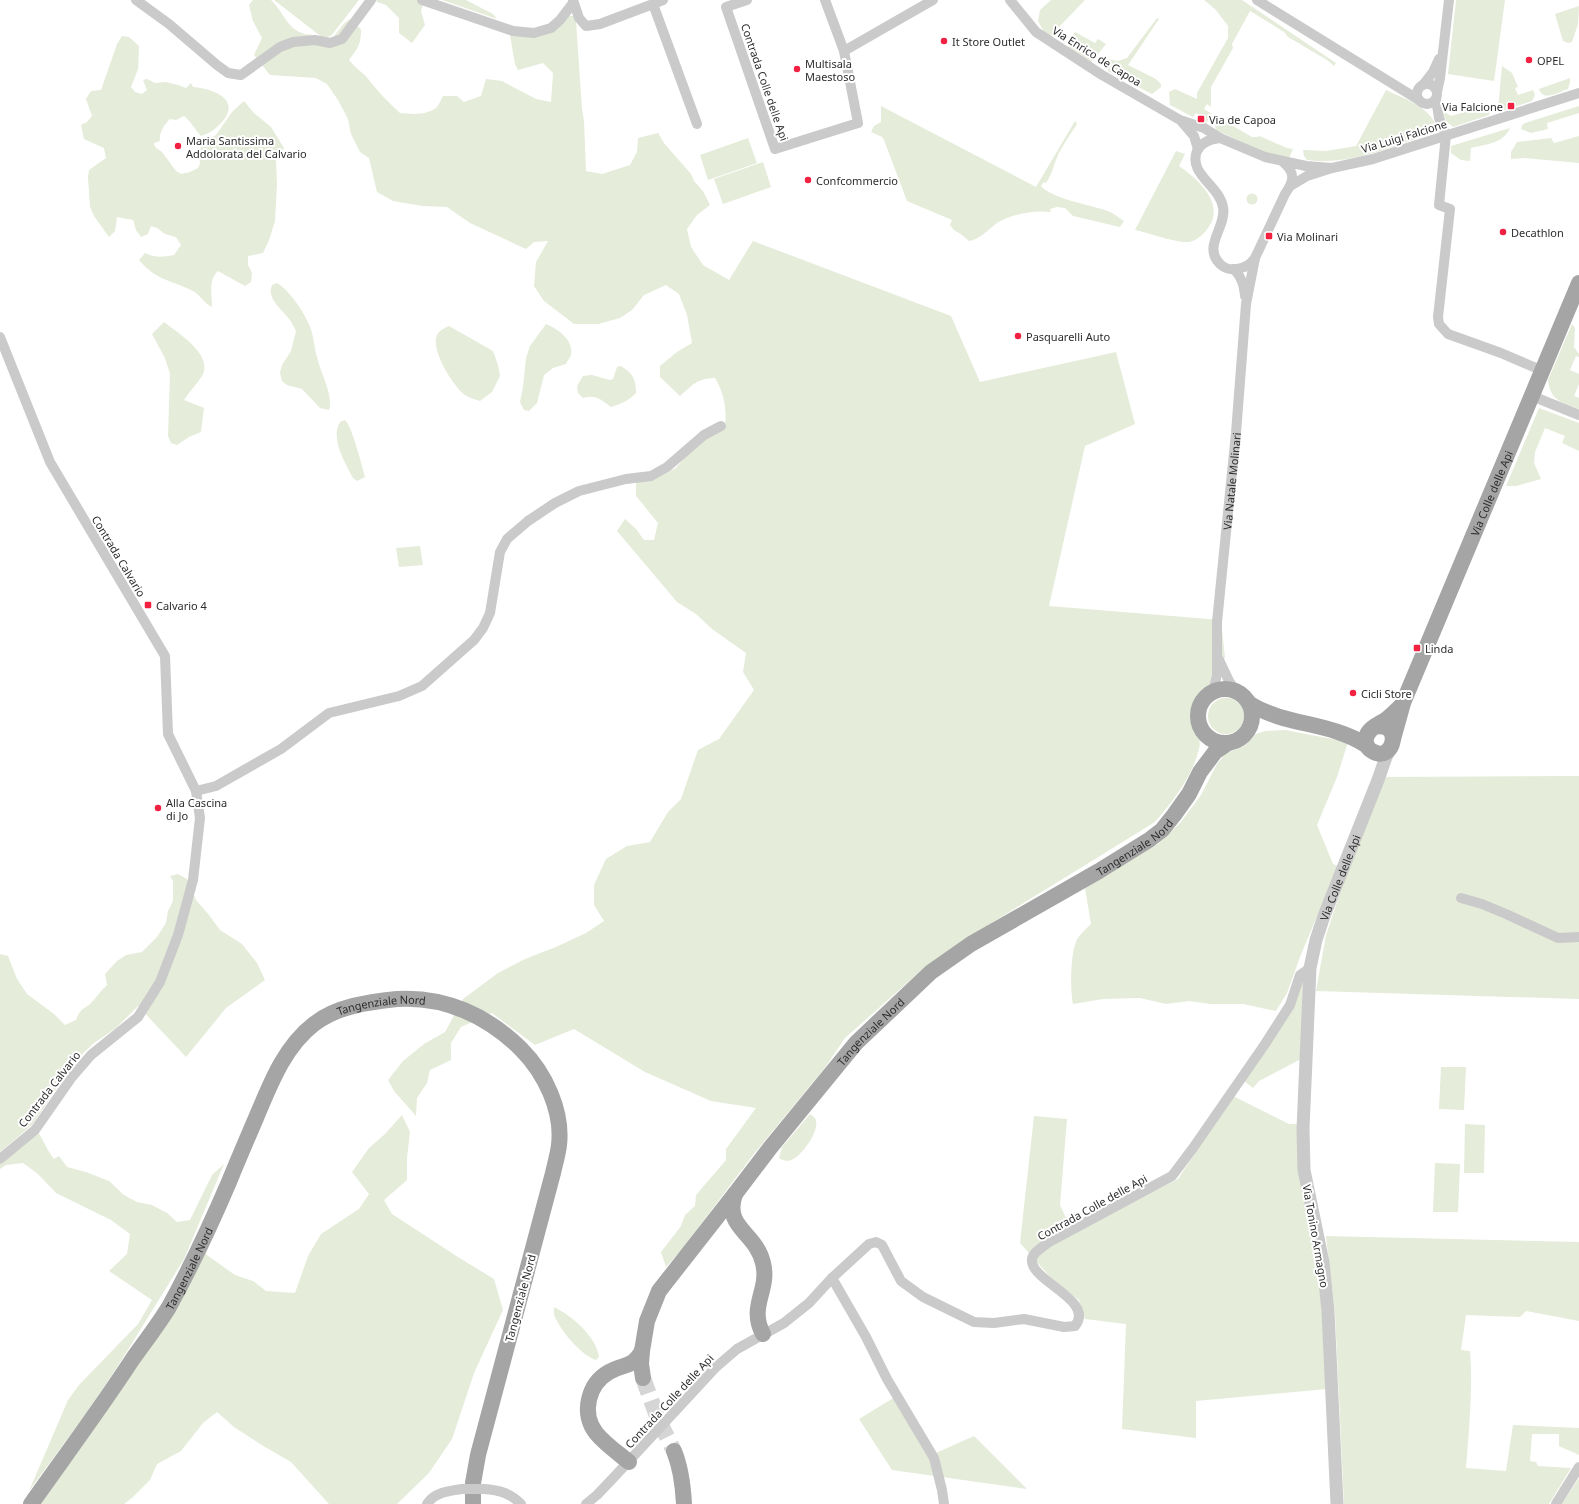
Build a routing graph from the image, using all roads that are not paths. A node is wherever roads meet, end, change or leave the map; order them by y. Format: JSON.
{"nodes":[{"id":1,"x":136,"y":0,"type":"edge"},
{"id":2,"x":371,"y":0,"type":"edge"},
{"id":3,"x":422,"y":0,"type":"edge"},
{"id":4,"x":663,"y":0,"type":"edge"},
{"id":5,"x":747,"y":0,"type":"edge"},
{"id":6,"x":933,"y":0,"type":"edge"},
{"id":7,"x":1010,"y":0,"type":"edge"},
{"id":8,"x":1257,"y":0,"type":"edge"},
{"id":9,"x":1449,"y":0,"type":"edge"},
{"id":10,"x":573,"y":1,"type":"edge"},
{"id":11,"x":826,"y":3,"type":"edge"},
{"id":12,"x":653,"y":4,"type":"junction"},
{"id":13,"x":844,"y":51,"type":"junction"},
{"id":14,"x":1442,"y":52,"type":"junction"},
{"id":15,"x":1422,"y":86,"type":"junction"},
{"id":16,"x":1399,"y":87,"type":"junction"},
{"id":17,"x":1577,"y":95,"type":"edge"},
{"id":18,"x":1436,"y":96,"type":"junction"},
{"id":19,"x":1421,"y":102,"type":"junction"},
{"id":20,"x":1439,"y":118,"type":"junction"},
{"id":21,"x":1180,"y":120,"type":"junction"},
{"id":22,"x":697,"y":124,"type":"dead end"},
{"id":23,"x":1446,"y":135,"type":"junction"},
{"id":24,"x":1220,"y":138,"type":"junction"},
{"id":25,"x":1198,"y":149,"type":"junction"},
{"id":26,"x":1283,"y":162,"type":"junction"},
{"id":27,"x":1332,"y":168,"type":"junction"},
{"id":28,"x":1292,"y":185,"type":"junction"},
{"id":29,"x":1255,"y":258,"type":"junction"},
{"id":30,"x":1234,"y":269,"type":"junction"},
{"id":31,"x":1579,"y":283,"type":"edge"},
{"id":32,"x":1246,"y":304,"type":"junction"},
{"id":33,"x":0,"y":337,"type":"edge"},
{"id":34,"x":1543,"y":371,"type":"junction"},
{"id":35,"x":1532,"y":396,"type":"junction"},
{"id":36,"x":1579,"y":415,"type":"edge"},
{"id":37,"x":721,"y":426,"type":"dead end"},
{"id":38,"x":1218,"y":658,"type":"junction"},
{"id":39,"x":1236,"y":691,"type":"junction"},
{"id":40,"x":1212,"y":692,"type":"junction"},
{"id":41,"x":1250,"y":704,"type":"junction"},
{"id":42,"x":1403,"y":704,"type":"junction"},
{"id":43,"x":1289,"y":720,"type":"junction"},
{"id":44,"x":1372,"y":728,"type":"junction"},
{"id":45,"x":1248,"y":731,"type":"junction"},
{"id":46,"x":1338,"y":731,"type":"junction"},
{"id":47,"x":1205,"y":734,"type":"junction"},
{"id":48,"x":1228,"y":742,"type":"junction"},
{"id":49,"x":1392,"y":743,"type":"junction"},
{"id":50,"x":1368,"y":747,"type":"junction"},
{"id":51,"x":1200,"y":772,"type":"junction"},
{"id":52,"x":1374,"y":788,"type":"junction"},
{"id":53,"x":196,"y":791,"type":"junction"},
{"id":54,"x":1461,"y":898,"type":"dead end"},
{"id":55,"x":1579,"y":937,"type":"edge"},
{"id":56,"x":1310,"y":968,"type":"junction"},
{"id":57,"x":0,"y":1159,"type":"edge"},
{"id":58,"x":735,"y":1194,"type":"junction"},
{"id":59,"x":739,"y":1227,"type":"junction"},
{"id":60,"x":706,"y":1231,"type":"junction"},
{"id":61,"x":832,"y":1278,"type":"junction"},
{"id":62,"x":764,"y":1334,"type":"junction"},
{"id":63,"x":642,"y":1351,"type":"junction"},
{"id":64,"x":626,"y":1366,"type":"junction"},
{"id":65,"x":674,"y":1451,"type":"tunnel mouth"},
{"id":66,"x":629,"y":1462,"type":"junction"},
{"id":67,"x":1579,"y":1467,"type":"edge"},
{"id":68,"x":31,"y":1504,"type":"edge"},
{"id":69,"x":427,"y":1504,"type":"edge"},
{"id":70,"x":473,"y":1504,"type":"edge"},
{"id":71,"x":521,"y":1504,"type":"edge"},
{"id":72,"x":586,"y":1504,"type":"edge"},
{"id":73,"x":684,"y":1504,"type":"edge"},
{"id":74,"x":944,"y":1504,"type":"edge"},
{"id":75,"x":1337,"y":1504,"type":"edge"},
{"id":76,"x":1556,"y":1504,"type":"edge"}],
"edges":[{"from":1,"to":2,"type":"street"},
{"from":3,"to":10,"type":"street"},
{"from":4,"to":12,"type":"street"},
{"from":5,"to":13,"type":"street","name":"Contrada Colle delle Api"},
{"from":6,"to":13,"type":"street"},
{"from":7,"to":21,"type":"street","name":"Via Enrico de Capoa"},
{"from":8,"to":16,"type":"street"},
{"from":9,"to":14,"type":"street"},
{"from":10,"to":12,"type":"street"},
{"from":11,"to":13,"type":"street","name":"Contrada Colle delle Api"},
{"from":12,"to":22,"type":"street"},
{"from":14,"to":15,"type":"street"},
{"from":14,"to":18,"type":"street"},
{"from":15,"to":16,"type":"street"},
{"from":15,"to":18,"type":"street"},
{"from":15,"to":19,"type":"street"},
{"from":16,"to":19,"type":"street"},
{"from":17,"to":23,"type":"street","name":"Via Luigi Falcione"},
{"from":18,"to":19,"type":"street"},
{"from":18,"to":20,"type":"street"},
{"from":19,"to":20,"type":"street"},
{"from":20,"to":23,"type":"street"},
{"from":21,"to":24,"type":"street","name":"Via Enrico de Capoa"},
{"from":21,"to":25,"type":"street","name":"Via Enrico de Capoa"},
{"from":23,"to":27,"type":"street","name":"Via Luigi Falcione"},
{"from":23,"to":34,"type":"street"},
{"from":24,"to":25,"type":"street"},
{"from":24,"to":26,"type":"street","name":"Via Enrico de Capoa"},
{"from":25,"to":30,"type":"street"},
{"from":26,"to":27,"type":"street","name":"Via Luigi Falcione"},
{"from":26,"to":28,"type":"street"},
{"from":27,"to":28,"type":"street","name":"Via Luigi Falcione"},
{"from":28,"to":29,"type":"street","name":"Via Natale Molinari"},
{"from":29,"to":30,"type":"street"},
{"from":29,"to":32,"type":"street","name":"Via Natale Molinari"},
{"from":30,"to":32,"type":"street","name":"Via Natale Molinari"},
{"from":31,"to":34,"type":"main road","name":"Via Colle delle Api"},
{"from":32,"to":38,"type":"street","name":"Via Natale Molinari"},
{"from":33,"to":53,"type":"street","name":"Contrada Calvario"},
{"from":34,"to":35,"type":"main road","name":"Via Colle delle Api"},
{"from":35,"to":36,"type":"street"},
{"from":35,"to":42,"type":"main road","name":"Via Colle delle Api"},
{"from":37,"to":53,"type":"street"},
{"from":38,"to":39,"type":"street","name":"Via Natale Molinari"},
{"from":38,"to":40,"type":"street","name":"Via Natale Molinari"},
{"from":39,"to":40,"type":"main road"},
{"from":39,"to":41,"type":"main road"},
{"from":40,"to":47,"type":"main road"},
{"from":41,"to":43,"type":"main road"},
{"from":41,"to":45,"type":"main road"},
{"from":42,"to":44,"type":"main road","name":"Via Colle delle Api"},
{"from":42,"to":49,"type":"main road","name":"Via Colle delle Api"},
{"from":43,"to":45,"type":"main road"},
{"from":43,"to":46,"type":"main road"},
{"from":44,"to":46,"type":"main road"},
{"from":44,"to":49,"type":"main road"},
{"from":44,"to":50,"type":"main road"},
{"from":45,"to":48,"type":"main road"},
{"from":46,"to":50,"type":"main road"},
{"from":47,"to":48,"type":"main road"},
{"from":47,"to":51,"type":"main road","name":"Tangenziale Nord"},
{"from":48,"to":51,"type":"main road","name":"Tangenziale Nord"},
{"from":49,"to":50,"type":"main road"},
{"from":49,"to":52,"type":"street","name":"Via Colle delle Api"},
{"from":50,"to":52,"type":"street","name":"Via Colle delle Api"},
{"from":51,"to":58,"type":"main road","name":"Tangenziale Nord"},
{"from":52,"to":56,"type":"street","name":"Via Colle delle Api"},
{"from":53,"to":57,"type":"street","name":"Contrada Calvario"},
{"from":54,"to":55,"type":"street"},
{"from":56,"to":61,"type":"street","name":"Contrada Colle delle Api"},
{"from":56,"to":75,"type":"street","name":"Via Tonino Armagno"},
{"from":58,"to":59,"type":"main road"},
{"from":58,"to":60,"type":"main road","name":"Tangenziale Nord"},
{"from":59,"to":60,"type":"main road"},
{"from":59,"to":62,"type":"main road"},
{"from":60,"to":63,"type":"main road","name":"Tangenziale Nord"},
{"from":61,"to":62,"type":"street","name":"Contrada Colle delle Api"},
{"from":61,"to":74,"type":"street"},
{"from":62,"to":66,"type":"street","name":"Contrada Colle delle Api"},
{"from":63,"to":64,"type":"main road"},
{"from":63,"to":64,"type":"main road","name":"Tangenziale Nord"},
{"from":64,"to":66,"type":"main road"},
{"from":65,"to":73,"type":"main road"},
{"from":66,"to":72,"type":"street","name":"Contrada Colle delle Api"},
{"from":67,"to":76,"type":"street"},
{"from":68,"to":70,"type":"main road","name":"Tangenziale Nord"},
{"from":69,"to":71,"type":"street","bridge":true}]}
